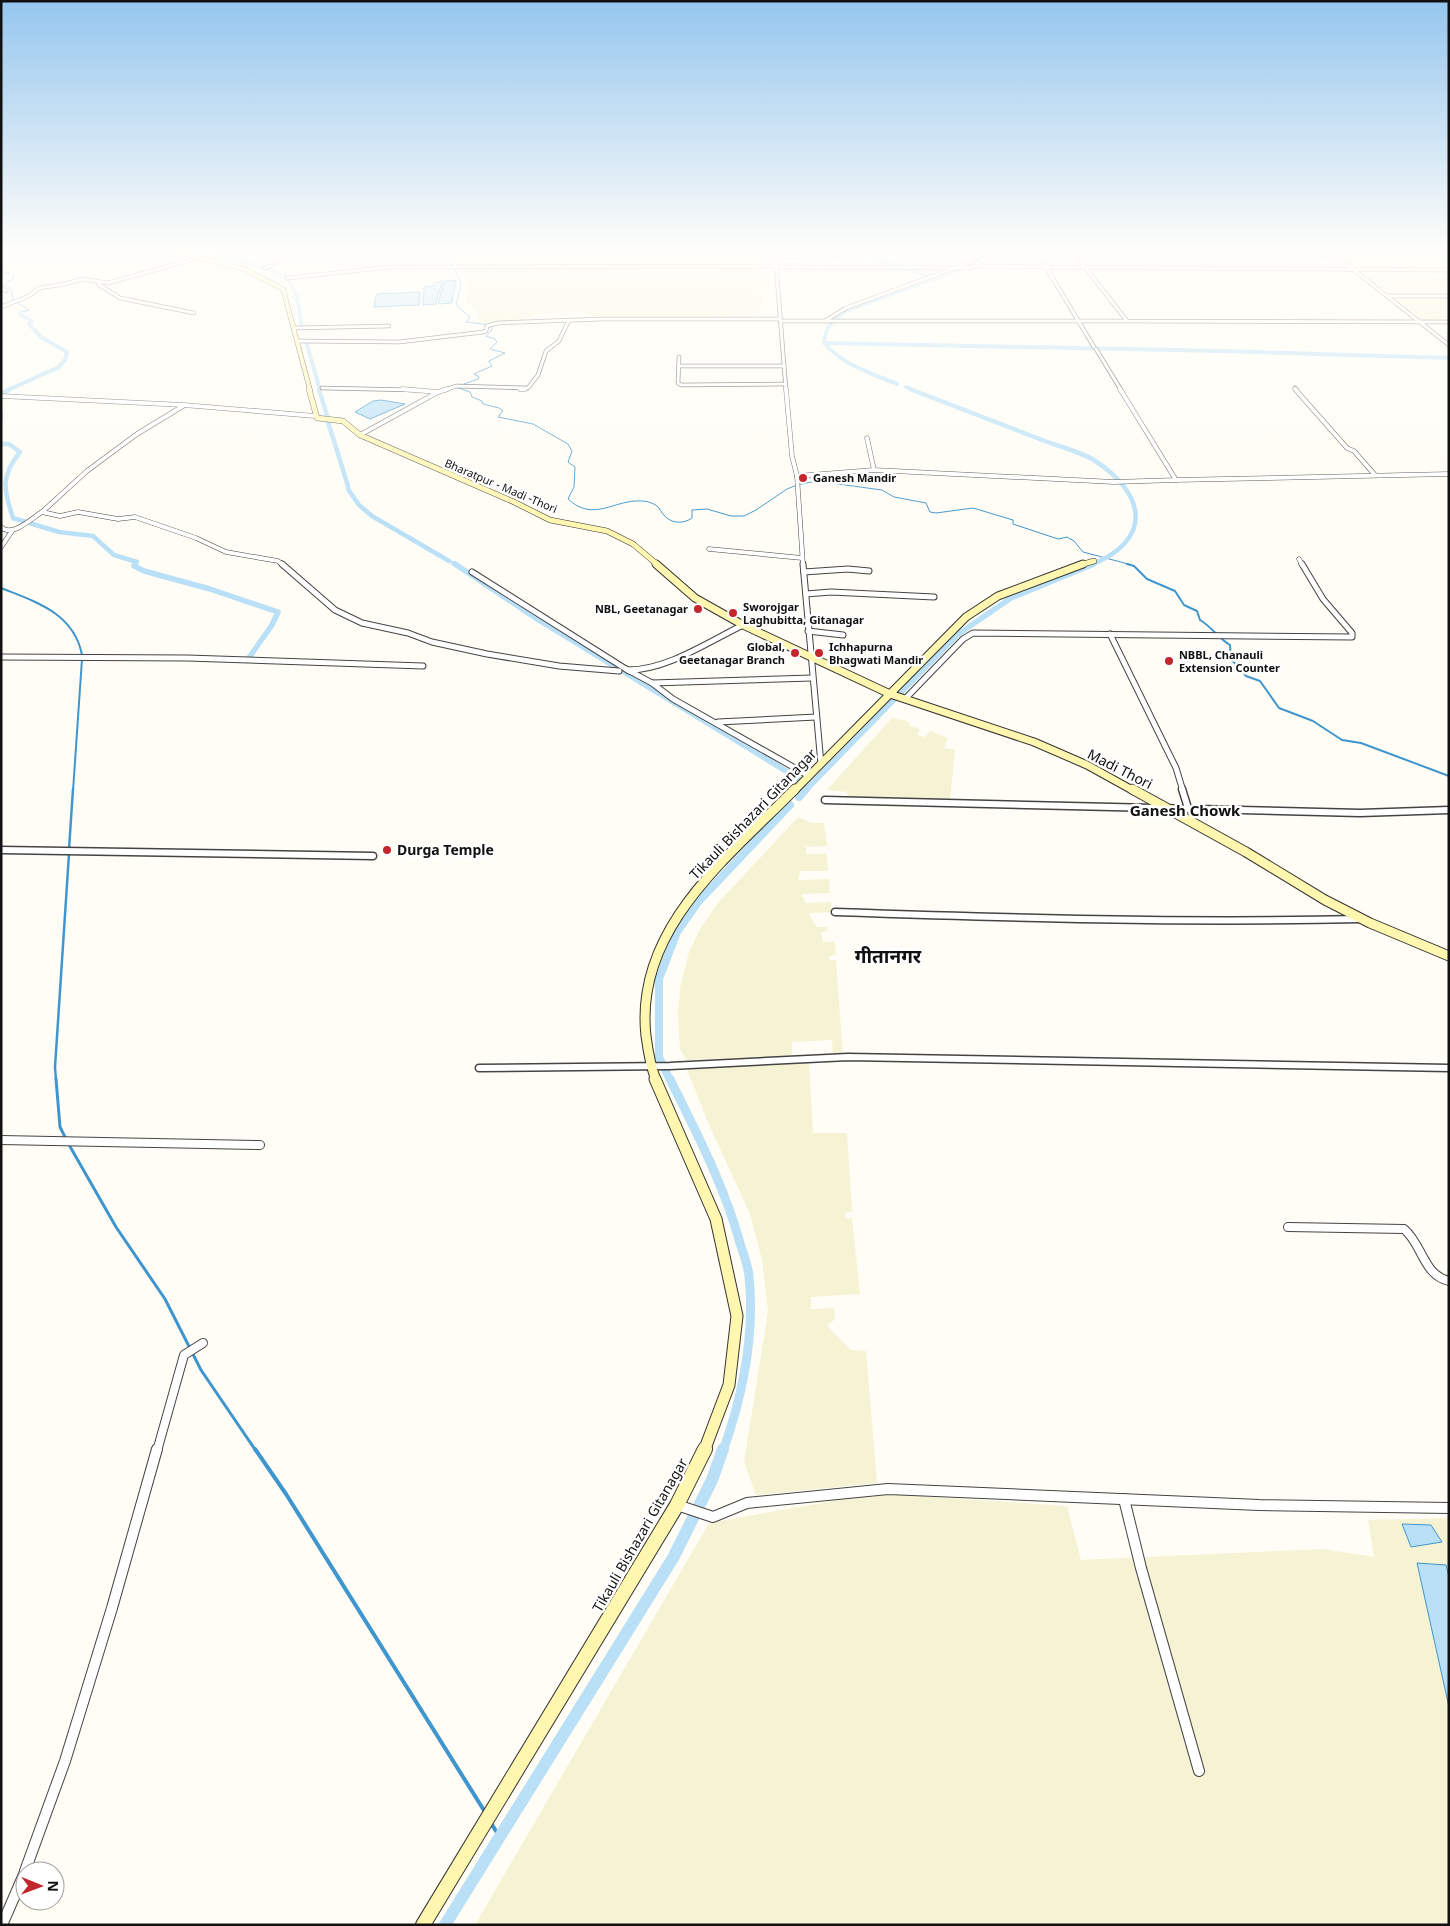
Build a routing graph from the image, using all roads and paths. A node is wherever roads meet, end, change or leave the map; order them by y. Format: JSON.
{"nodes":[{"id":1,"x":298,"y":341,"type":"edge"},
{"id":2,"x":558,"y":342,"type":"edge"},
{"id":3,"x":782,"y":342,"type":"edge"},
{"id":4,"x":1092,"y":342,"type":"edge"},
{"id":5,"x":678,"y":357,"type":"dead end"},
{"id":6,"x":678,"y":366,"type":"junction"},
{"id":7,"x":784,"y":366,"type":"junction"},
{"id":8,"x":786,"y":384,"type":"junction"},
{"id":9,"x":322,"y":388,"type":"dead end"},
{"id":10,"x":1295,"y":388,"type":"dead end"},
{"id":11,"x":438,"y":392,"type":"junction"},
{"id":12,"x":1,"y":396,"type":"edge"},
{"id":13,"x":184,"y":405,"type":"junction"},
{"id":14,"x":315,"y":416,"type":"junction"},
{"id":15,"x":360,"y":435,"type":"junction"},
{"id":16,"x":867,"y":438,"type":"dead end"},
{"id":17,"x":874,"y":470,"type":"junction"},
{"id":18,"x":1449,"y":474,"type":"edge"},
{"id":19,"x":1375,"y":475,"type":"junction"},
{"id":20,"x":797,"y":476,"type":"junction"},
{"id":21,"x":1176,"y":480,"type":"junction"},
{"id":22,"x":42,"y":512,"type":"junction"},
{"id":23,"x":1,"y":527,"type":"edge"},
{"id":24,"x":12,"y":531,"type":"junction"},
{"id":25,"x":1,"y":547,"type":"edge"},
{"id":26,"x":709,"y":549,"type":"dead end"},
{"id":27,"x":802,"y":558,"type":"junction"},
{"id":28,"x":1299,"y":560,"type":"dead end"},
{"id":29,"x":1094,"y":561,"type":"dead end"},
{"id":30,"x":869,"y":571,"type":"dead end"},
{"id":31,"x":472,"y":572,"type":"dead end"},
{"id":32,"x":804,"y":572,"type":"junction"},
{"id":33,"x":806,"y":594,"type":"junction"},
{"id":34,"x":934,"y":597,"type":"dead end"},
{"id":35,"x":743,"y":625,"type":"junction"},
{"id":36,"x":808,"y":631,"type":"junction"},
{"id":37,"x":1110,"y":634,"type":"junction"},
{"id":38,"x":843,"y":635,"type":"dead end"},
{"id":39,"x":810,"y":656,"type":"junction"},
{"id":40,"x":1,"y":658,"type":"edge"},
{"id":41,"x":424,"y":666,"type":"dead end"},
{"id":42,"x":619,"y":671,"type":"dead end"},
{"id":43,"x":630,"y":672,"type":"junction"},
{"id":44,"x":812,"y":678,"type":"junction"},
{"id":45,"x":652,"y":684,"type":"junction"},
{"id":46,"x":897,"y":696,"type":"junction"},
{"id":47,"x":816,"y":717,"type":"junction"},
{"id":48,"x":717,"y":722,"type":"junction"},
{"id":49,"x":821,"y":764,"type":"junction"},
{"id":50,"x":809,"y":776,"type":"junction"},
{"id":51,"x":825,"y":800,"type":"dead end"},
{"id":52,"x":1168,"y":808,"type":"junction"},
{"id":53,"x":1188,"y":808,"type":"junction"},
{"id":54,"x":1449,"y":810,"type":"edge"},
{"id":55,"x":1,"y":850,"type":"edge"},
{"id":56,"x":373,"y":856,"type":"dead end"},
{"id":57,"x":835,"y":912,"type":"dead end"},
{"id":58,"x":1363,"y":919,"type":"junction"},
{"id":59,"x":1449,"y":956,"type":"edge"},
{"id":60,"x":652,"y":1066,"type":"junction"},
{"id":61,"x":479,"y":1068,"type":"dead end"},
{"id":62,"x":1449,"y":1068,"type":"edge"},
{"id":63,"x":1,"y":1140,"type":"edge"},
{"id":64,"x":260,"y":1145,"type":"dead end"},
{"id":65,"x":1288,"y":1227,"type":"dead end"},
{"id":66,"x":1449,"y":1281,"type":"edge"},
{"id":67,"x":203,"y":1343,"type":"dead end"},
{"id":68,"x":1124,"y":1499,"type":"junction"},
{"id":69,"x":676,"y":1505,"type":"junction"},
{"id":70,"x":1449,"y":1508,"type":"edge"},
{"id":71,"x":1199,"y":1771,"type":"dead end"},
{"id":72,"x":29,"y":1861,"type":"edge"},
{"id":73,"x":15,"y":1894,"type":"edge"},
{"id":74,"x":2,"y":1925,"type":"edge"},
{"id":75,"x":423,"y":1925,"type":"edge"}],
"edges":[{"from":1,"to":14,"type":"main road"},
{"from":2,"to":11,"type":"street"},
{"from":3,"to":7,"type":"street"},
{"from":4,"to":21,"type":"street"},
{"from":5,"to":6,"type":"street"},
{"from":6,"to":7,"type":"street"},
{"from":6,"to":8,"type":"street"},
{"from":7,"to":8,"type":"street"},
{"from":8,"to":20,"type":"street"},
{"from":9,"to":11,"type":"street"},
{"from":10,"to":19,"type":"street"},
{"from":11,"to":15,"type":"street"},
{"from":12,"to":13,"type":"street"},
{"from":13,"to":14,"type":"street"},
{"from":13,"to":22,"type":"street"},
{"from":14,"to":15,"type":"main road","name":"Bharatpur - Madi -Thori"},
{"from":15,"to":35,"type":"main road","name":"Bharatpur - Madi -Thori"},
{"from":16,"to":17,"type":"street"},
{"from":17,"to":20,"type":"street"},
{"from":17,"to":21,"type":"street"},
{"from":18,"to":19,"type":"street"},
{"from":19,"to":21,"type":"street"},
{"from":20,"to":27,"type":"street"},
{"from":22,"to":24,"type":"street"},
{"from":22,"to":42,"type":"street"},
{"from":23,"to":24,"type":"street"},
{"from":24,"to":25,"type":"street"},
{"from":26,"to":27,"type":"street"},
{"from":27,"to":32,"type":"street"},
{"from":28,"to":37,"type":"street"},
{"from":29,"to":46,"type":"main road","name":"Tikauli Bishazari Gitanagar"},
{"from":30,"to":32,"type":"street"},
{"from":31,"to":43,"type":"street"},
{"from":32,"to":33,"type":"street"},
{"from":33,"to":34,"type":"street"},
{"from":33,"to":36,"type":"street"},
{"from":35,"to":39,"type":"main road","name":"Bharatpur - Madi -Thori"},
{"from":35,"to":43,"type":"street"},
{"from":36,"to":38,"type":"street"},
{"from":36,"to":39,"type":"street"},
{"from":37,"to":46,"type":"street"},
{"from":37,"to":53,"type":"street"},
{"from":39,"to":44,"type":"street"},
{"from":39,"to":46,"type":"main road","name":"Bharatpur - Madi -Thori"},
{"from":40,"to":41,"type":"street"},
{"from":43,"to":45,"type":"street"},
{"from":44,"to":45,"type":"street"},
{"from":44,"to":47,"type":"street"},
{"from":45,"to":48,"type":"street"},
{"from":46,"to":49,"type":"main road","name":"Tikauli Bishazari Gitanagar"},
{"from":46,"to":52,"type":"main road","name":"Madi Thori"},
{"from":47,"to":48,"type":"street"},
{"from":47,"to":49,"type":"street"},
{"from":48,"to":50,"type":"street"},
{"from":49,"to":50,"type":"main road","name":"Tikauli Bishazari Gitanagar"},
{"from":50,"to":60,"type":"main road","name":"Tikauli Bishazari Gitanagar"},
{"from":51,"to":52,"type":"street"},
{"from":52,"to":53,"type":"street"},
{"from":52,"to":58,"type":"main road","name":"Madi Thori"},
{"from":53,"to":54,"type":"street"},
{"from":55,"to":56,"type":"street"},
{"from":57,"to":58,"type":"street"},
{"from":58,"to":59,"type":"main road","name":"Madi Thori"},
{"from":60,"to":61,"type":"street"},
{"from":60,"to":62,"type":"street"},
{"from":60,"to":69,"type":"main road","name":"Tikauli Bishazari Gitanagar"},
{"from":63,"to":64,"type":"street"},
{"from":65,"to":66,"type":"street"},
{"from":67,"to":72,"type":"street"},
{"from":68,"to":69,"type":"street"},
{"from":68,"to":70,"type":"street"},
{"from":68,"to":71,"type":"street"},
{"from":69,"to":75,"type":"main road","name":"Tikauli Bishazari Gitanagar"},
{"from":73,"to":74,"type":"street"}]}
